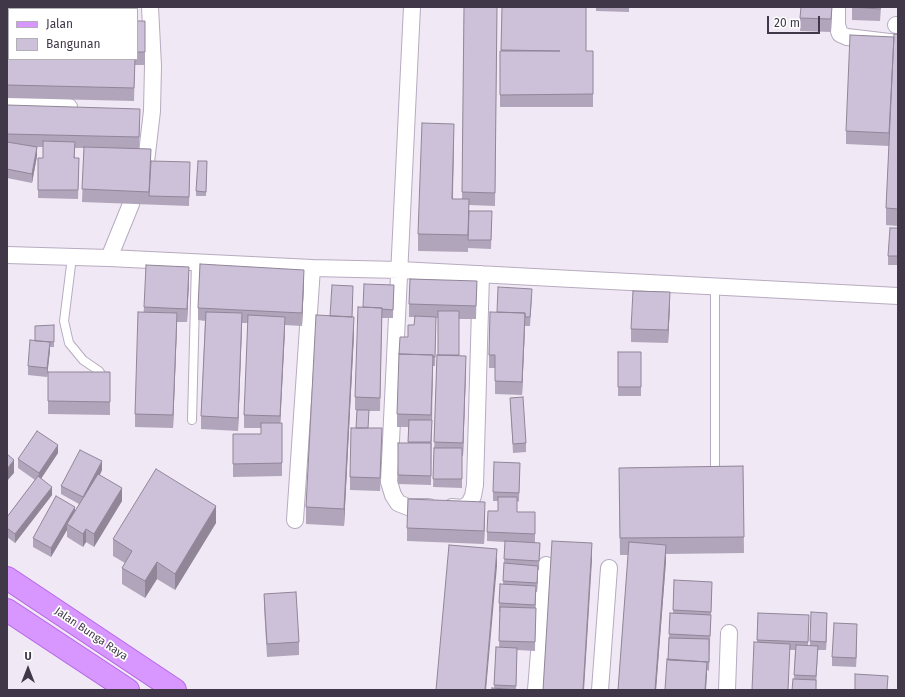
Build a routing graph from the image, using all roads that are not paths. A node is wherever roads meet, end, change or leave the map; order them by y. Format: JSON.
{"nodes":[{"id":1,"x":150,"y":7,"type":"edge"},
{"id":2,"x":412,"y":7,"type":"edge"},
{"id":3,"x":837,"y":7,"type":"edge"},
{"id":4,"x":898,"y":43,"type":"edge"},
{"id":5,"x":7,"y":104,"type":"edge"},
{"id":6,"x":83,"y":108,"type":"edge"},
{"id":7,"x":146,"y":162,"type":"edge"},
{"id":8,"x":131,"y":204,"type":"edge"},
{"id":9,"x":7,"y":255,"type":"edge"},
{"id":10,"x":72,"y":257,"type":"junction"},
{"id":11,"x":110,"y":258,"type":"junction"},
{"id":12,"x":196,"y":262,"type":"junction"},
{"id":13,"x":312,"y":268,"type":"junction"},
{"id":14,"x":400,"y":270,"type":"junction"},
{"id":15,"x":481,"y":274,"type":"junction"},
{"id":16,"x":715,"y":287,"type":"junction"},
{"id":17,"x":898,"y":296,"type":"edge"},
{"id":18,"x":105,"y":381,"type":"edge"},
{"id":19,"x":192,"y":420,"type":"dead end"},
{"id":20,"x":715,"y":466,"type":"edge"},
{"id":21,"x":295,"y":520,"type":"dead end"},
{"id":22,"x":546,"y":565,"type":"dead end"},
{"id":23,"x":609,"y":568,"type":"dead end"},
{"id":24,"x":7,"y":578,"type":"edge"},
{"id":25,"x":7,"y":610,"type":"edge"},
{"id":26,"x":729,"y":633,"type":"dead end"},
{"id":27,"x":128,"y":690,"type":"edge"},
{"id":28,"x":176,"y":690,"type":"edge"},
{"id":29,"x":536,"y":690,"type":"edge"},
{"id":30,"x":600,"y":690,"type":"edge"},
{"id":31,"x":727,"y":690,"type":"edge"}],
"edges":[{"from":1,"to":7,"type":"street"},
{"from":2,"to":14,"type":"street"},
{"from":3,"to":4,"type":"street"},
{"from":5,"to":6,"type":"street"},
{"from":8,"to":11,"type":"street"},
{"from":9,"to":10,"type":"street"},
{"from":10,"to":11,"type":"street"},
{"from":10,"to":18,"type":"lane"},
{"from":11,"to":12,"type":"street"},
{"from":12,"to":13,"type":"street"},
{"from":12,"to":19,"type":"lane"},
{"from":13,"to":14,"type":"street"},
{"from":13,"to":21,"type":"street"},
{"from":14,"to":15,"type":"street"},
{"from":14,"to":15,"type":"street"},
{"from":15,"to":16,"type":"street"},
{"from":16,"to":17,"type":"street"},
{"from":16,"to":20,"type":"lane"},
{"from":22,"to":29,"type":"street"},
{"from":23,"to":30,"type":"street"},
{"from":24,"to":28,"type":"main road","name":"Jalan Bunga Raya"},
{"from":25,"to":27,"type":"main road"},
{"from":26,"to":31,"type":"street"}]}
